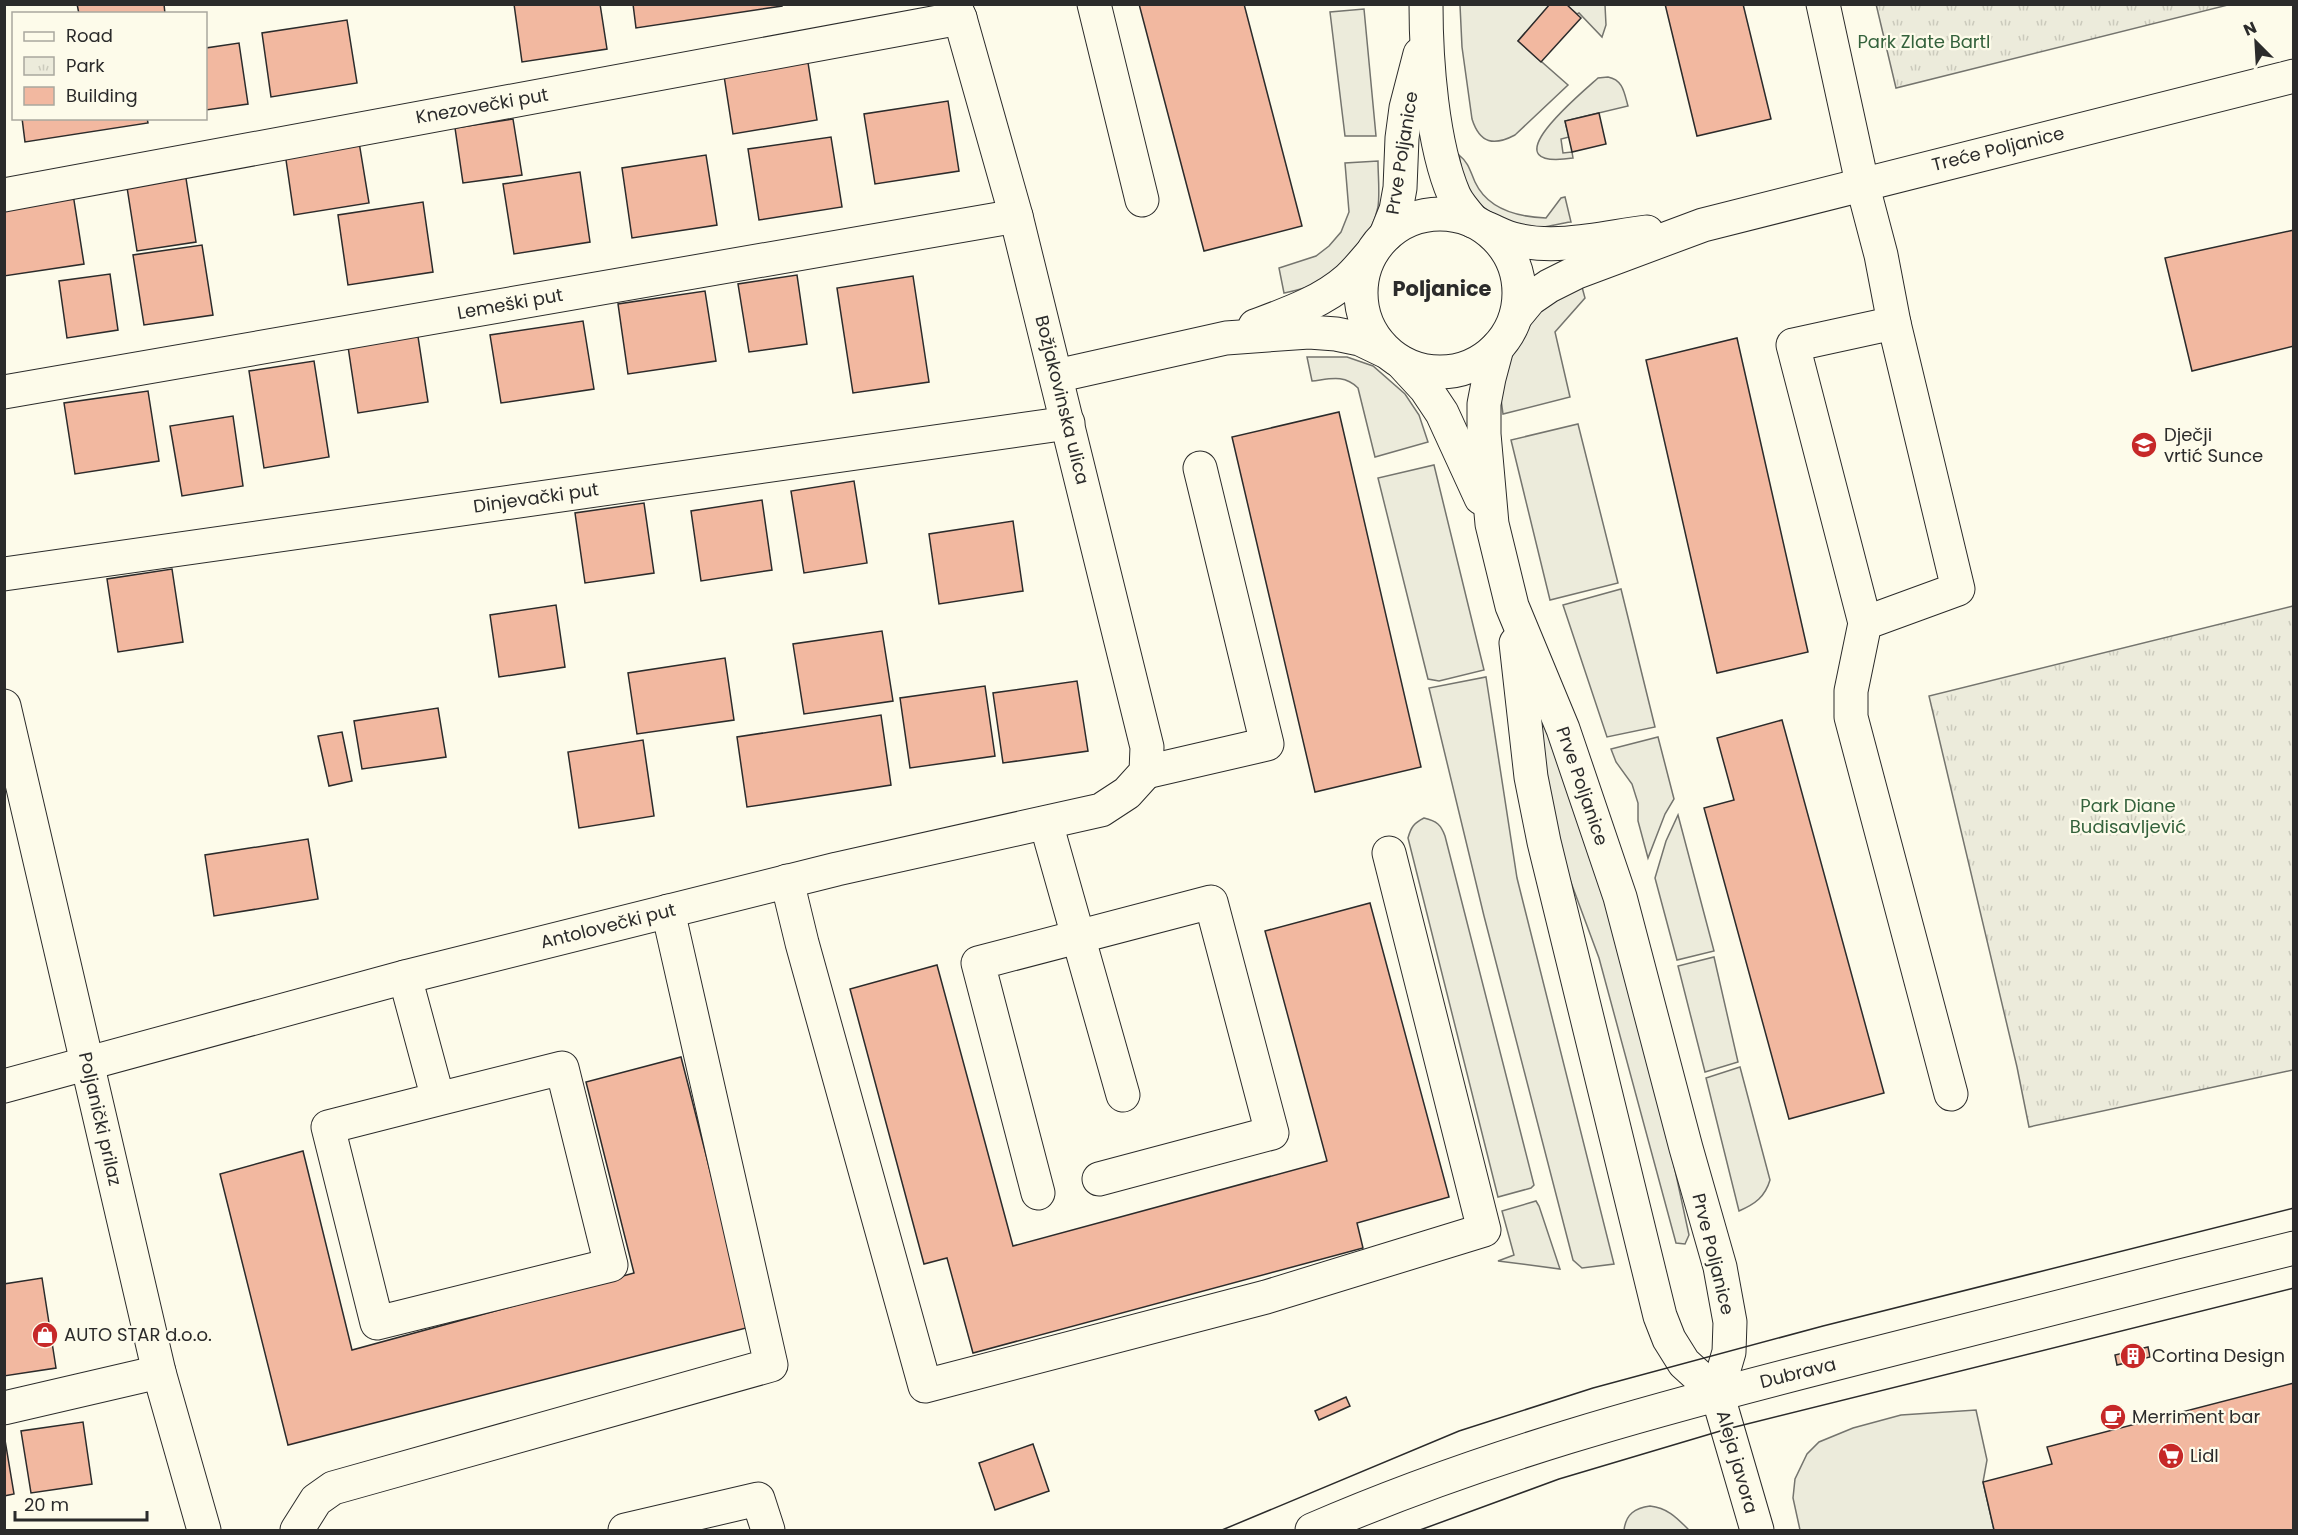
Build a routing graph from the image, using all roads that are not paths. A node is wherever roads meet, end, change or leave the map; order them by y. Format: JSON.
{"nodes":[{"id":1,"x":1094,"y":4,"type":"edge"},
{"id":2,"x":1822,"y":4,"type":"edge"},
{"id":3,"x":957,"y":11,"type":"edge"},
{"id":4,"x":1426,"y":20,"type":"edge"},
{"id":5,"x":2294,"y":76,"type":"edge"},
{"id":6,"x":1862,"y":183,"type":"junction"},
{"id":7,"x":4,"y":195,"type":"edge"},
{"id":8,"x":1142,"y":200,"type":"dead end"},
{"id":9,"x":1016,"y":216,"type":"junction"},
{"id":10,"x":1478,"y":224,"type":"junction"},
{"id":11,"x":1703,"y":225,"type":"junction"},
{"id":12,"x":1379,"y":244,"type":"junction"},
{"id":13,"x":1516,"y":316,"type":"junction"},
{"id":14,"x":1894,"y":323,"type":"junction"},
{"id":15,"x":1226,"y":338,"type":"junction"},
{"id":16,"x":1497,"y":348,"type":"junction"},
{"id":17,"x":1394,"y":357,"type":"junction"},
{"id":18,"x":1056,"y":376,"type":"junction"},
{"id":19,"x":4,"y":392,"type":"edge"},
{"id":20,"x":1068,"y":423,"type":"junction"},
{"id":21,"x":1200,"y":468,"type":"dead end"},
{"id":22,"x":1492,"y":524,"type":"junction"},
{"id":23,"x":4,"y":574,"type":"edge"},
{"id":24,"x":1512,"y":606,"type":"junction"},
{"id":25,"x":1865,"y":623,"type":"junction"},
{"id":26,"x":4,"y":706,"type":"edge"},
{"id":27,"x":12,"y":778,"type":"edge"},
{"id":28,"x":1137,"y":783,"type":"junction"},
{"id":29,"x":1046,"y":823,"type":"junction"},
{"id":30,"x":1389,"y":853,"type":"dead end"},
{"id":31,"x":787,"y":881,"type":"junction"},
{"id":32,"x":668,"y":911,"type":"junction"},
{"id":33,"x":1078,"y":936,"type":"junction"},
{"id":34,"x":405,"y":977,"type":"junction"},
{"id":35,"x":87,"y":1064,"type":"junction"},
{"id":36,"x":4,"y":1086,"type":"edge"},
{"id":37,"x":1951,"y":1094,"type":"dead end"},
{"id":38,"x":1123,"y":1095,"type":"dead end"},
{"id":39,"x":438,"y":1099,"type":"junction"},
{"id":40,"x":1099,"y":1179,"type":"dead end"},
{"id":41,"x":1038,"y":1193,"type":"dead end"},
{"id":42,"x":2294,"y":1248,"type":"edge"},
{"id":43,"x":159,"y":1372,"type":"junction"},
{"id":44,"x":1717,"y":1393,"type":"junction"},
{"id":45,"x":4,"y":1408,"type":"edge"},
{"id":46,"x":204,"y":1530,"type":"edge"},
{"id":47,"x":297,"y":1530,"type":"edge"},
{"id":48,"x":625,"y":1530,"type":"edge"},
{"id":49,"x":768,"y":1530,"type":"edge"},
{"id":50,"x":1312,"y":1530,"type":"edge"},
{"id":51,"x":1757,"y":1530,"type":"edge"}],
"edges":[{"from":1,"to":8,"type":"street"},
{"from":2,"to":6,"type":"street"},
{"from":3,"to":7,"type":"street","name":"Knezovečki put"},
{"from":3,"to":9,"type":"street","name":"Božjakovinska ulica"},
{"from":4,"to":10,"type":"street","name":"Prve Poljanice"},
{"from":4,"to":12,"type":"street","name":"Prve Poljanice"},
{"from":5,"to":6,"type":"street","name":"Treće Poljanice"},
{"from":6,"to":11,"type":"street","name":"Treće Poljanice"},
{"from":6,"to":14,"type":"street"},
{"from":9,"to":18,"type":"street","name":"Božjakovinska ulica"},
{"from":9,"to":19,"type":"street","name":"Lemeški put"},
{"from":10,"to":11,"type":"street","name":"Treće Poljanice"},
{"from":10,"to":12,"type":"street"},
{"from":10,"to":13,"type":"street"},
{"from":11,"to":13,"type":"street","name":"Treće Poljanice"},
{"from":12,"to":15,"type":"street"},
{"from":12,"to":17,"type":"street"},
{"from":13,"to":16,"type":"street"},
{"from":14,"to":25,"type":"street"},
{"from":14,"to":25,"type":"street"},
{"from":15,"to":17,"type":"street"},
{"from":15,"to":18,"type":"street"},
{"from":16,"to":17,"type":"street"},
{"from":16,"to":22,"type":"street","name":"Prve Poljanice"},
{"from":17,"to":22,"type":"street","name":"Prve Poljanice"},
{"from":18,"to":20,"type":"street","name":"Božjakovinska ulica"},
{"from":20,"to":23,"type":"street","name":"Dinjevački put"},
{"from":20,"to":28,"type":"street","name":"Božjakovinska ulica"},
{"from":21,"to":28,"type":"street"},
{"from":22,"to":24,"type":"street","name":"Prve Poljanice"},
{"from":24,"to":44,"type":"street","name":"Prve Poljanice"},
{"from":24,"to":44,"type":"street","name":"Prve Poljanice"},
{"from":25,"to":37,"type":"street"},
{"from":26,"to":27,"type":"street","name":"Poljanički prilaz"},
{"from":27,"to":35,"type":"street","name":"Poljanički prilaz"},
{"from":28,"to":29,"type":"street","name":"Antolovečki put"},
{"from":29,"to":31,"type":"street","name":"Antolovečki put"},
{"from":29,"to":33,"type":"street"},
{"from":30,"to":31,"type":"street"},
{"from":31,"to":32,"type":"street","name":"Antolovečki put"},
{"from":32,"to":34,"type":"street","name":"Antolovečki put"},
{"from":32,"to":47,"type":"street"},
{"from":33,"to":38,"type":"street"},
{"from":33,"to":40,"type":"street"},
{"from":33,"to":41,"type":"street"},
{"from":34,"to":35,"type":"street","name":"Antolovečki put"},
{"from":34,"to":39,"type":"street"},
{"from":35,"to":36,"type":"street","name":"Antolovečki put"},
{"from":35,"to":43,"type":"street","name":"Poljanički prilaz"},
{"from":39,"to":39,"type":"street"},
{"from":42,"to":44,"type":"street","name":"Dubrava"},
{"from":43,"to":45,"type":"street"},
{"from":43,"to":46,"type":"street","name":"Poljanički prilaz"},
{"from":44,"to":50,"type":"street","name":"Dubrava"},
{"from":44,"to":51,"type":"street","name":"Aleja javora"},
{"from":48,"to":49,"type":"street"}]}
